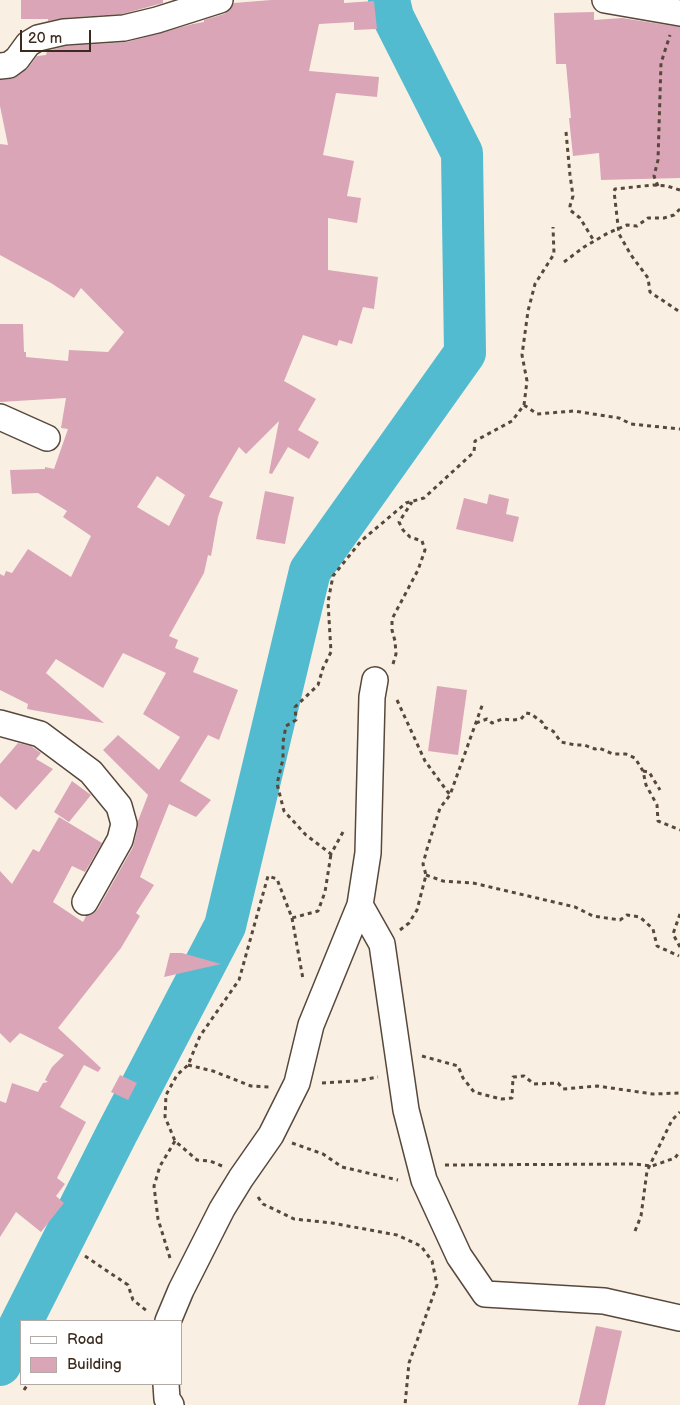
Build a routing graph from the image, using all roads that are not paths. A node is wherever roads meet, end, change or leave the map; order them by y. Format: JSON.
{"nodes":[{"id":1,"x":220,"y":0,"type":"edge"},
{"id":2,"x":605,"y":0,"type":"edge"},
{"id":3,"x":676,"y":13,"type":"edge"},
{"id":4,"x":0,"y":66,"type":"edge"},
{"id":5,"x":0,"y":416,"type":"edge"},
{"id":6,"x":47,"y":438,"type":"dead end"},
{"id":7,"x":378,"y":682,"type":"road end"},
{"id":8,"x":0,"y":723,"type":"edge"},
{"id":9,"x":85,"y":902,"type":"dead end"},
{"id":10,"x":360,"y":905,"type":"junction"},
{"id":11,"x":680,"y":1318,"type":"edge"},
{"id":12,"x":160,"y":1319,"type":"edge"},
{"id":13,"x":166,"y":1385,"type":"edge"},
{"id":14,"x":171,"y":1405,"type":"edge"}],
"edges":[{"from":1,"to":4,"type":"street"},
{"from":2,"to":3,"type":"street"},
{"from":5,"to":6,"type":"street"},
{"from":7,"to":10,"type":"street"},
{"from":8,"to":9,"type":"street"},
{"from":10,"to":11,"type":"street"},
{"from":10,"to":12,"type":"street"},
{"from":13,"to":14,"type":"street"}]}
